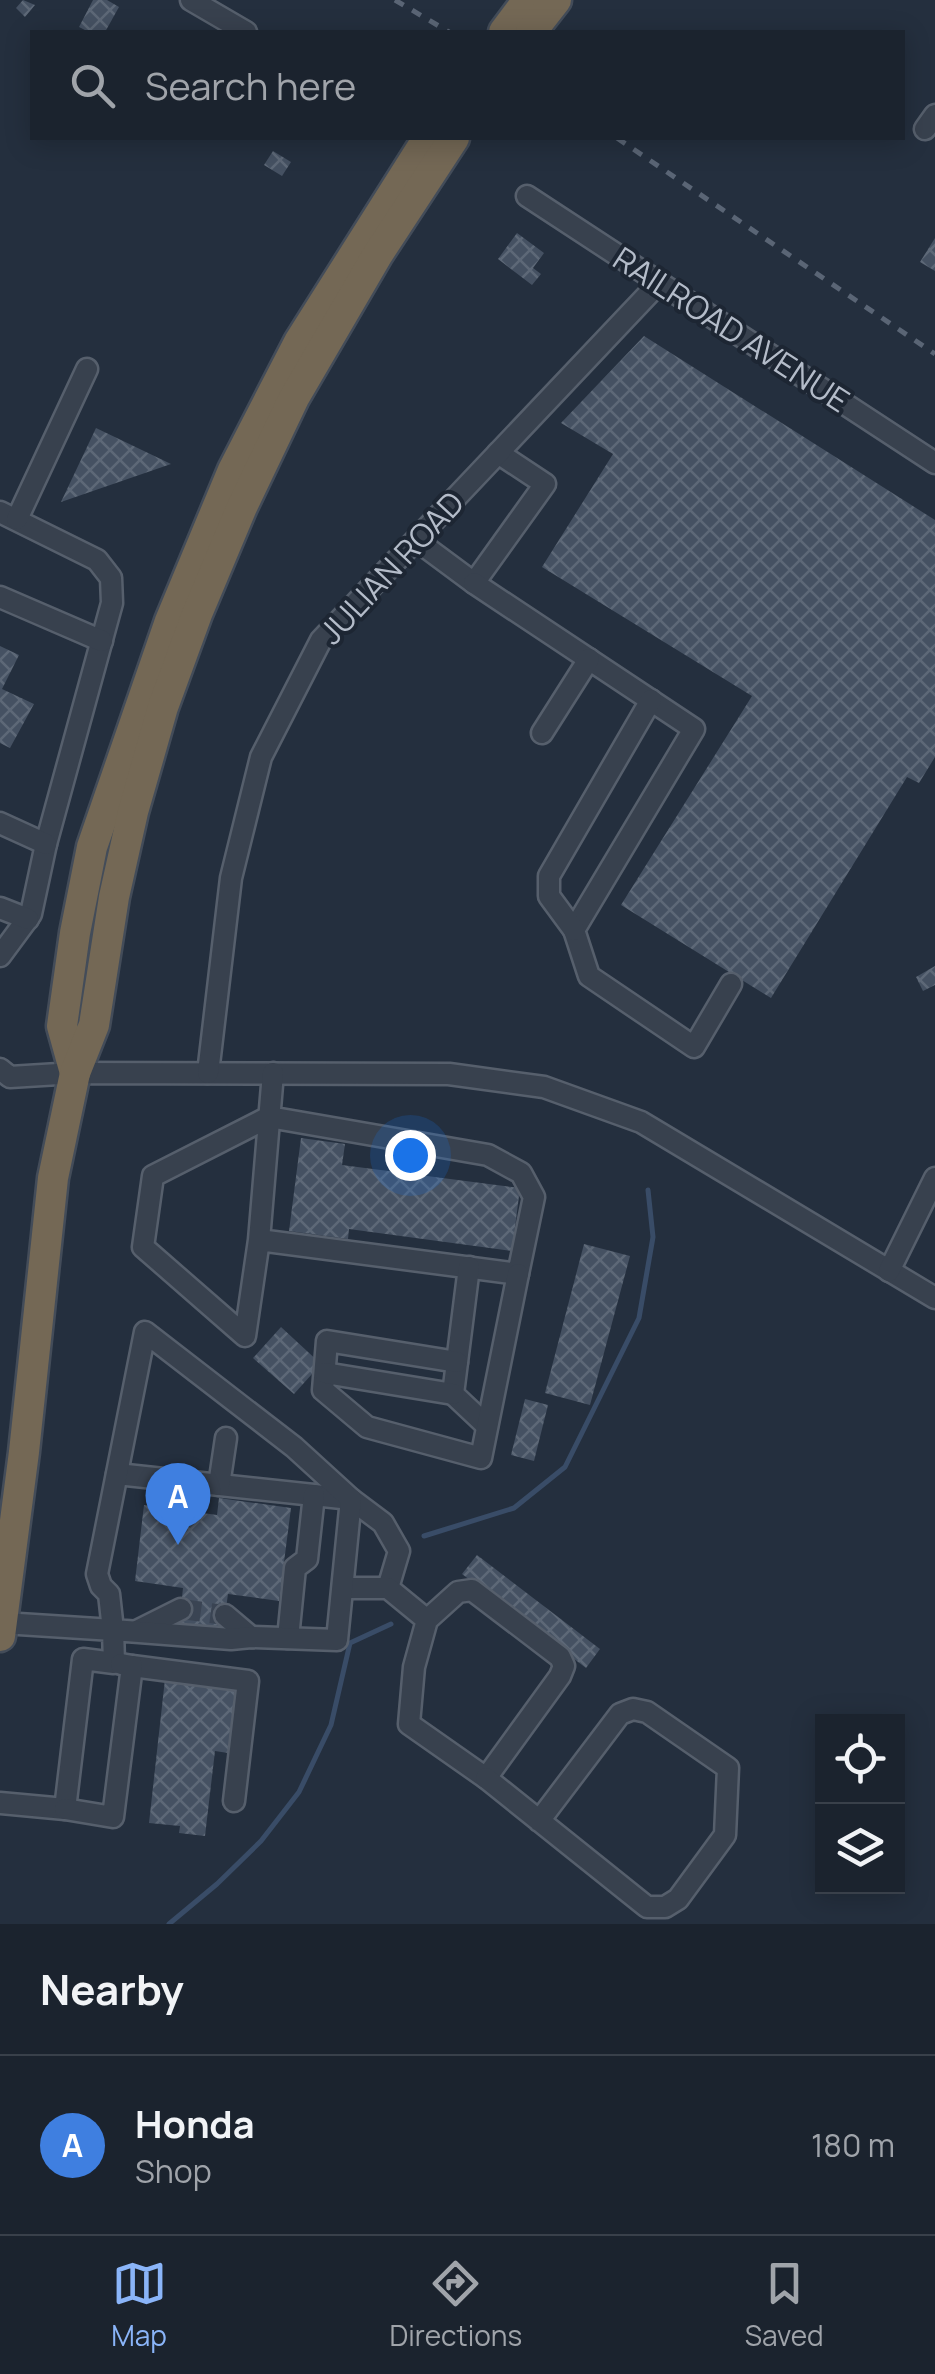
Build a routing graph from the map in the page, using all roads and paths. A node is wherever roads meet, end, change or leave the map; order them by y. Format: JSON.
{"nodes":[{"id":1,"x":190,"y":0,"type":"edge"},
{"id":2,"x":502,"y":0,"type":"edge"},
{"id":3,"x":528,"y":0,"type":"edge"},
{"id":4,"x":556,"y":0,"type":"edge"},
{"id":5,"x":242,"y":30,"type":"edge"},
{"id":6,"x":485,"y":30,"type":"edge"},
{"id":7,"x":506,"y":30,"type":"edge"},
{"id":8,"x":533,"y":30,"type":"edge"},
{"id":9,"x":414,"y":140,"type":"edge"},
{"id":10,"x":427,"y":140,"type":"edge"},
{"id":11,"x":453,"y":140,"type":"edge"},
{"id":12,"x":527,"y":196,"type":"dead end"},
{"id":13,"x":350,"y":258,"type":"junction"},
{"id":14,"x":658,"y":284,"type":"junction"},
{"id":15,"x":87,"y":368,"type":"dead end"},
{"id":16,"x":498,"y":453,"type":"junction"},
{"id":17,"x":935,"y":463,"type":"edge"},
{"id":18,"x":8,"y":515,"type":"edge"},
{"id":19,"x":416,"y":540,"type":"junction"},
{"id":20,"x":474,"y":583,"type":"junction"},
{"id":21,"x":0,"y":597,"type":"edge"},
{"id":22,"x":102,"y":641,"type":"junction"},
{"id":23,"x":589,"y":659,"type":"junction"},
{"id":24,"x":651,"y":700,"type":"junction"},
{"id":25,"x":542,"y":733,"type":"dead end"},
{"id":26,"x":0,"y":823,"type":"edge"},
{"id":27,"x":46,"y":844,"type":"junction"},
{"id":28,"x":0,"y":908,"type":"edge"},
{"id":29,"x":28,"y":919,"type":"junction"},
{"id":30,"x":574,"y":930,"type":"junction"},
{"id":31,"x":0,"y":956,"type":"edge"},
{"id":32,"x":731,"y":984,"type":"dead end"},
{"id":33,"x":74,"y":1073,"type":"junction"},
{"id":34,"x":208,"y":1073,"type":"junction"},
{"id":35,"x":272,"y":1073,"type":"junction"},
{"id":36,"x":4,"y":1078,"type":"edge"},
{"id":37,"x":269,"y":1118,"type":"junction"},
{"id":38,"x":935,"y":1178,"type":"edge"},
{"id":39,"x":259,"y":1240,"type":"junction"},
{"id":40,"x":469,"y":1267,"type":"junction"},
{"id":41,"x":890,"y":1271,"type":"junction"},
{"id":42,"x":518,"y":1274,"type":"junction"},
{"id":43,"x":935,"y":1298,"type":"edge"},
{"id":44,"x":457,"y":1362,"type":"junction"},
{"id":45,"x":324,"y":1373,"type":"junction"},
{"id":46,"x":452,"y":1394,"type":"junction"},
{"id":47,"x":488,"y":1426,"type":"junction"},
{"id":48,"x":226,"y":1438,"type":"dead end"},
{"id":49,"x":117,"y":1474,"type":"junction"},
{"id":50,"x":219,"y":1485,"type":"junction"},
{"id":51,"x":314,"y":1496,"type":"junction"},
{"id":52,"x":350,"y":1500,"type":"junction"},
{"id":53,"x":344,"y":1588,"type":"junction"},
{"id":54,"x":388,"y":1588,"type":"junction"},
{"id":55,"x":181,"y":1609,"type":"tunnel mouth"},
{"id":56,"x":225,"y":1615,"type":"tunnel mouth"},
{"id":57,"x":427,"y":1620,"type":"junction"},
{"id":58,"x":1,"y":1630,"type":"edge"},
{"id":59,"x":113,"y":1630,"type":"junction"},
{"id":60,"x":135,"y":1632,"type":"junction"},
{"id":61,"x":250,"y":1636,"type":"junction"},
{"id":62,"x":288,"y":1638,"type":"junction"},
{"id":63,"x":123,"y":1665,"type":"junction"},
{"id":64,"x":486,"y":1778,"type":"junction"},
{"id":65,"x":234,"y":1802,"type":"dead end"},
{"id":66,"x":0,"y":1803,"type":"edge"},
{"id":67,"x":65,"y":1808,"type":"junction"},
{"id":68,"x":539,"y":1821,"type":"junction"}],
"edges":[{"from":1,"to":5,"type":"street"},
{"from":2,"to":6,"type":"highway"},
{"from":3,"to":7,"type":"highway"},
{"from":4,"to":8,"type":"highway"},
{"from":9,"to":13,"type":"highway"},
{"from":10,"to":13,"type":"highway"},
{"from":11,"to":33,"type":"highway"},
{"from":12,"to":14,"type":"street","name":"RAILROAD AVENUE"},
{"from":13,"to":33,"type":"highway"},
{"from":14,"to":16,"type":"street","name":"JULIAN ROAD"},
{"from":14,"to":17,"type":"street","name":"RAILROAD AVENUE"},
{"from":15,"to":18,"type":"street"},
{"from":16,"to":19,"type":"street","name":"JULIAN ROAD"},
{"from":16,"to":20,"type":"street"},
{"from":18,"to":22,"type":"street"},
{"from":19,"to":20,"type":"street"},
{"from":19,"to":34,"type":"street","name":"JULIAN ROAD"},
{"from":20,"to":23,"type":"street"},
{"from":21,"to":22,"type":"street"},
{"from":22,"to":27,"type":"street"},
{"from":23,"to":24,"type":"street"},
{"from":23,"to":25,"type":"street"},
{"from":24,"to":30,"type":"street"},
{"from":24,"to":30,"type":"street"},
{"from":26,"to":27,"type":"street"},
{"from":27,"to":29,"type":"street"},
{"from":28,"to":29,"type":"street"},
{"from":29,"to":31,"type":"street"},
{"from":30,"to":32,"type":"street"},
{"from":33,"to":34,"type":"street"},
{"from":33,"to":36,"type":"street"},
{"from":33,"to":58,"type":"highway"},
{"from":34,"to":35,"type":"street"},
{"from":35,"to":37,"type":"street"},
{"from":35,"to":41,"type":"street"},
{"from":37,"to":39,"type":"street"},
{"from":37,"to":39,"type":"street"},
{"from":37,"to":42,"type":"street"},
{"from":38,"to":41,"type":"street"},
{"from":39,"to":40,"type":"street"},
{"from":40,"to":42,"type":"street"},
{"from":40,"to":44,"type":"street"},
{"from":41,"to":43,"type":"street"},
{"from":42,"to":47,"type":"street"},
{"from":44,"to":45,"type":"street"},
{"from":44,"to":46,"type":"street"},
{"from":45,"to":46,"type":"street"},
{"from":45,"to":47,"type":"street"},
{"from":46,"to":47,"type":"street"},
{"from":48,"to":50,"type":"street"},
{"from":49,"to":50,"type":"street"},
{"from":49,"to":52,"type":"street"},
{"from":49,"to":59,"type":"street"},
{"from":50,"to":51,"type":"street"},
{"from":51,"to":52,"type":"street"},
{"from":51,"to":62,"type":"street"},
{"from":52,"to":53,"type":"street"},
{"from":52,"to":54,"type":"street"},
{"from":53,"to":54,"type":"street"},
{"from":53,"to":62,"type":"street"},
{"from":54,"to":57,"type":"street"},
{"from":55,"to":60,"type":"street"},
{"from":56,"to":61,"type":"street"},
{"from":57,"to":64,"type":"street"},
{"from":57,"to":64,"type":"street"},
{"from":58,"to":59,"type":"street"},
{"from":59,"to":60,"type":"street"},
{"from":59,"to":63,"type":"street"},
{"from":60,"to":61,"type":"street"},
{"from":61,"to":62,"type":"street"},
{"from":63,"to":65,"type":"street"},
{"from":63,"to":67,"type":"street"},
{"from":63,"to":67,"type":"street"},
{"from":64,"to":68,"type":"street"},
{"from":66,"to":67,"type":"street"},
{"from":68,"to":68,"type":"street"}]}
